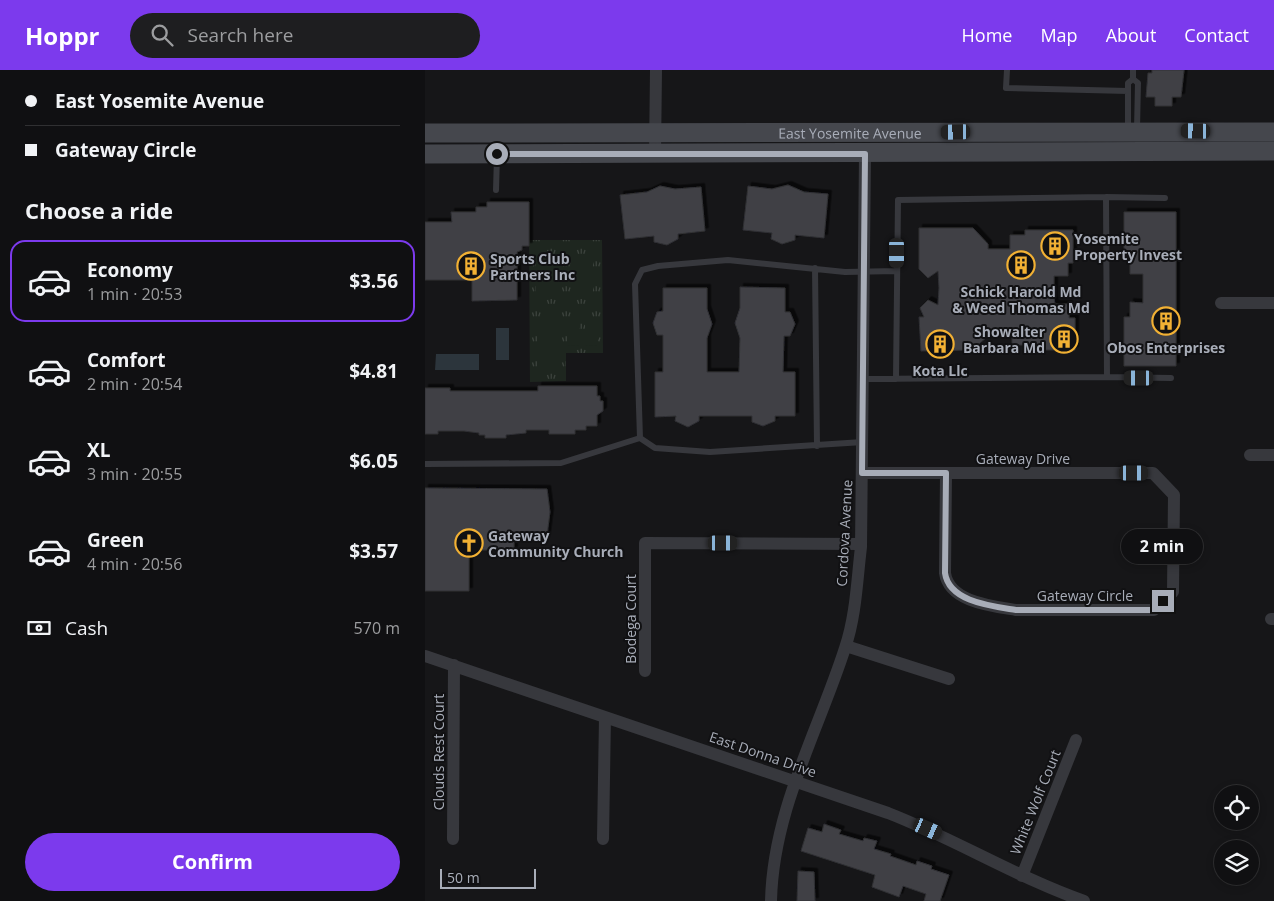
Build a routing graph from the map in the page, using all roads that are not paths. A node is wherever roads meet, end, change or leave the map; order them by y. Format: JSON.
{"nodes":[{"id":1,"x":655,"y":70,"type":"edge"},
{"id":2,"x":1007,"y":70,"type":"edge"},
{"id":3,"x":1133,"y":70,"type":"edge"},
{"id":4,"x":1133,"y":78,"type":"junction"},
{"id":5,"x":1128,"y":91,"type":"junction"},
{"id":6,"x":1133,"y":130,"type":"junction"},
{"id":7,"x":655,"y":132,"type":"junction"},
{"id":8,"x":974,"y":132,"type":"junction"},
{"id":9,"x":1274,"y":132,"type":"edge"},
{"id":10,"x":425,"y":133,"type":"edge"},
{"id":11,"x":1274,"y":152,"type":"edge"},
{"id":12,"x":425,"y":154,"type":"edge"},
{"id":13,"x":497,"y":154,"type":"junction"},
{"id":14,"x":655,"y":154,"type":"junction"},
{"id":15,"x":865,"y":154,"type":"junction"},
{"id":16,"x":496,"y":190,"type":"dead end"},
{"id":17,"x":1105,"y":197,"type":"junction"},
{"id":18,"x":1165,"y":198,"type":"dead end"},
{"id":19,"x":815,"y":268,"type":"junction"},
{"id":20,"x":865,"y":271,"type":"junction"},
{"id":21,"x":897,"y":271,"type":"junction"},
{"id":22,"x":1221,"y":303,"type":"dead end"},
{"id":23,"x":1274,"y":303,"type":"edge"},
{"id":24,"x":896,"y":378,"type":"junction"},
{"id":25,"x":1107,"y":378,"type":"junction"},
{"id":26,"x":1171,"y":378,"type":"dead end"},
{"id":27,"x":864,"y":379,"type":"junction"},
{"id":28,"x":640,"y":438,"type":"junction"},
{"id":29,"x":863,"y":442,"type":"junction"},
{"id":30,"x":817,"y":446,"type":"junction"},
{"id":31,"x":1274,"y":454,"type":"edge"},
{"id":32,"x":1250,"y":455,"type":"dead end"},
{"id":33,"x":425,"y":464,"type":"edge"},
{"id":34,"x":862,"y":473,"type":"junction"},
{"id":35,"x":946,"y":473,"type":"junction"},
{"id":36,"x":1174,"y":495,"type":"joint"},
{"id":37,"x":861,"y":544,"type":"junction"},
{"id":38,"x":846,"y":646,"type":"junction"},
{"id":39,"x":425,"y":656,"type":"edge"},
{"id":40,"x":453,"y":666,"type":"junction"},
{"id":41,"x":645,"y":671,"type":"dead end"},
{"id":42,"x":949,"y":679,"type":"dead end"},
{"id":43,"x":605,"y":717,"type":"junction"},
{"id":44,"x":1076,"y":740,"type":"dead end"},
{"id":45,"x":794,"y":780,"type":"junction"},
{"id":46,"x":603,"y":838,"type":"dead end"},
{"id":47,"x":453,"y":839,"type":"dead end"},
{"id":48,"x":1022,"y":876,"type":"junction"},
{"id":49,"x":771,"y":901,"type":"edge"},
{"id":50,"x":1084,"y":901,"type":"edge"}],
"edges":[{"from":1,"to":7,"type":"street"},
{"from":2,"to":5,"type":"lane"},
{"from":3,"to":4,"type":"lane"},
{"from":4,"to":5,"type":"lane"},
{"from":4,"to":6,"type":"lane"},
{"from":5,"to":6,"type":"lane"},
{"from":6,"to":8,"type":"main road","name":"East Yosemite Avenue"},
{"from":6,"to":9,"type":"main road","name":"East Yosemite Avenue"},
{"from":7,"to":8,"type":"main road","name":"East Yosemite Avenue"},
{"from":7,"to":10,"type":"main road","name":"East Yosemite Avenue"},
{"from":7,"to":14,"type":"street"},
{"from":8,"to":15,"type":"main road"},
{"from":11,"to":15,"type":"main road","name":"East Yosemite Avenue"},
{"from":12,"to":13,"type":"main road","name":"East Yosemite Avenue"},
{"from":13,"to":14,"type":"main road","name":"East Yosemite Avenue"},
{"from":13,"to":16,"type":"lane"},
{"from":14,"to":15,"type":"main road","name":"East Yosemite Avenue"},
{"from":15,"to":20,"type":"street","name":"Cordova Avenue"},
{"from":17,"to":18,"type":"lane"},
{"from":17,"to":21,"type":"lane"},
{"from":17,"to":25,"type":"lane"},
{"from":19,"to":20,"type":"lane"},
{"from":19,"to":28,"type":"lane"},
{"from":19,"to":30,"type":"lane"},
{"from":20,"to":21,"type":"lane"},
{"from":20,"to":27,"type":"street","name":"Cordova Avenue"},
{"from":21,"to":24,"type":"lane"},
{"from":22,"to":23,"type":"street"},
{"from":24,"to":25,"type":"lane"},
{"from":24,"to":27,"type":"lane"},
{"from":25,"to":26,"type":"lane"},
{"from":27,"to":29,"type":"street","name":"Cordova Avenue"},
{"from":28,"to":30,"type":"lane"},
{"from":28,"to":33,"type":"lane"},
{"from":29,"to":30,"type":"lane"},
{"from":29,"to":34,"type":"street","name":"Cordova Avenue"},
{"from":31,"to":32,"type":"street"},
{"from":34,"to":35,"type":"street","name":"Gateway Drive"},
{"from":34,"to":37,"type":"street","name":"Cordova Avenue"},
{"from":35,"to":36,"type":"street","name":"Gateway Drive"},
{"from":35,"to":36,"type":"street","name":"Gateway Circle"},
{"from":37,"to":38,"type":"street","name":"Cordova Avenue"},
{"from":37,"to":41,"type":"street","name":"Bodega Court"},
{"from":38,"to":42,"type":"street"},
{"from":38,"to":45,"type":"street","name":"Cordova Avenue"},
{"from":39,"to":40,"type":"street","name":"East Donna Drive"},
{"from":40,"to":43,"type":"street","name":"East Donna Drive"},
{"from":40,"to":47,"type":"street","name":"Clouds Rest Court"},
{"from":43,"to":45,"type":"street","name":"East Donna Drive"},
{"from":43,"to":46,"type":"street"},
{"from":44,"to":48,"type":"street","name":"White Wolf Court"},
{"from":45,"to":48,"type":"street","name":"East Donna Drive"},
{"from":45,"to":49,"type":"street","name":"Cordova Avenue"},
{"from":48,"to":50,"type":"street","name":"East Donna Drive"}]}
